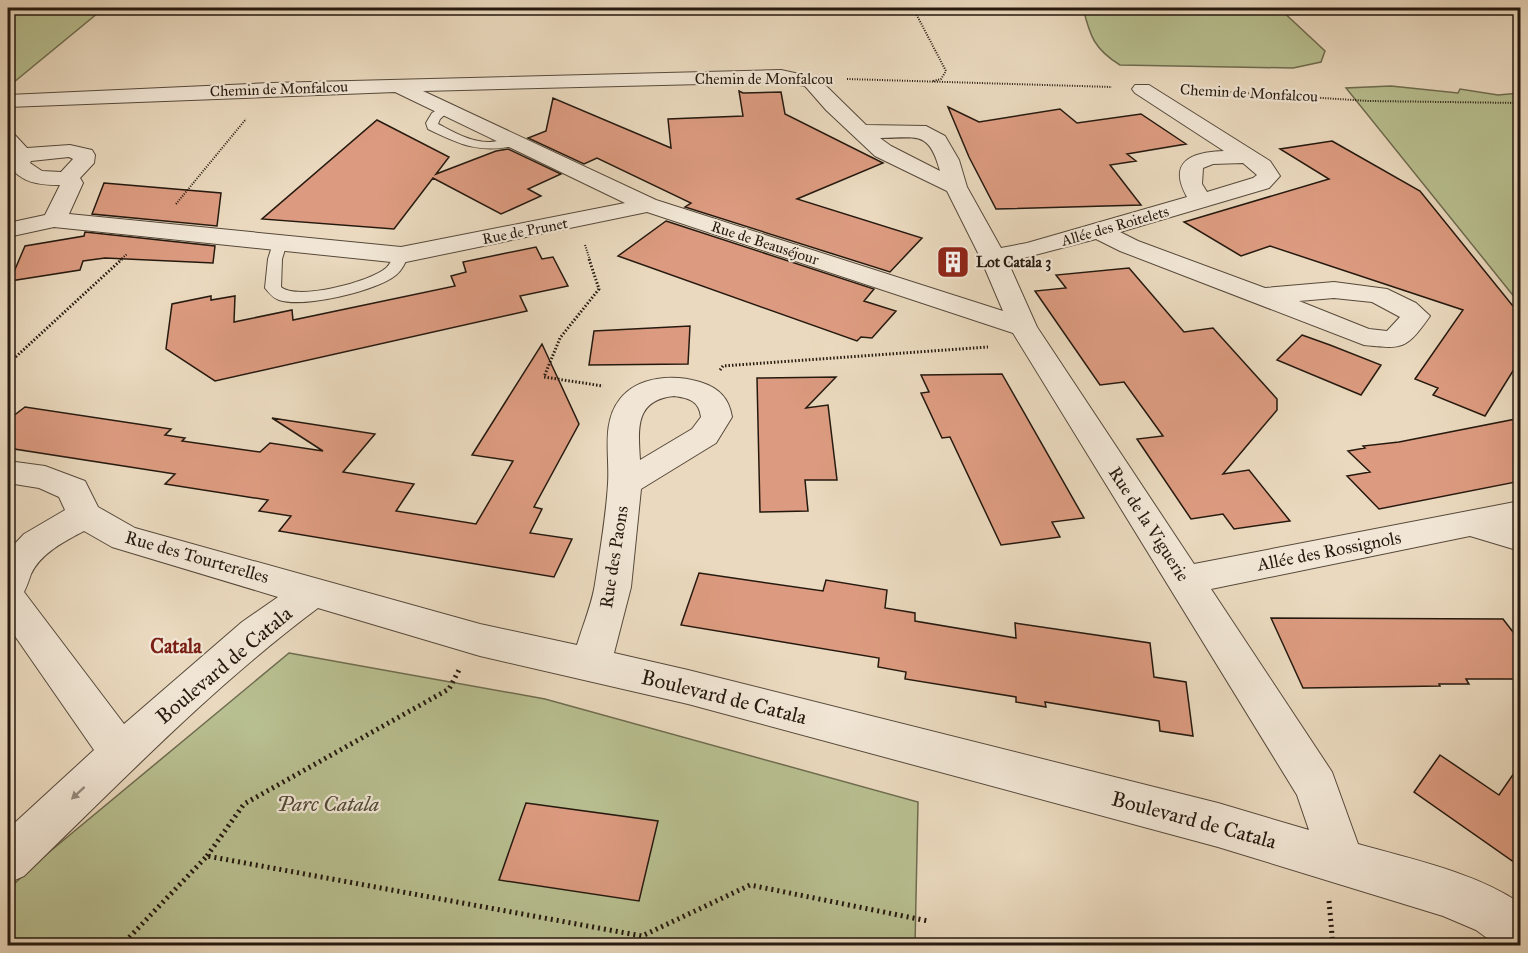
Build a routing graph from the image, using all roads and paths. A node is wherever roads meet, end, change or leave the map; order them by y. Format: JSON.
{"nodes":[{"id":1,"x":913,"y":8,"type":"edge"},
{"id":2,"x":811,"y":82,"type":"junction"},
{"id":3,"x":927,"y":82,"type":"junction"},
{"id":4,"x":394,"y":85,"type":"junction"},
{"id":5,"x":1142,"y":89,"type":"junction"},
{"id":6,"x":8,"y":101,"type":"edge"},
{"id":7,"x":1521,"y":103,"type":"edge"},
{"id":8,"x":860,"y":131,"type":"junction"},
{"id":9,"x":14,"y":147,"type":"edge"},
{"id":10,"x":1247,"y":156,"type":"junction"},
{"id":11,"x":956,"y":187,"type":"junction"},
{"id":12,"x":1200,"y":200,"type":"junction"},
{"id":13,"x":648,"y":205,"type":"junction"},
{"id":14,"x":54,"y":220,"type":"junction"},
{"id":15,"x":578,"y":221,"type":"junction"},
{"id":16,"x":8,"y":230,"type":"edge"},
{"id":17,"x":1100,"y":231,"type":"junction"},
{"id":18,"x":280,"y":243,"type":"junction"},
{"id":19,"x":401,"y":255,"type":"junction"},
{"id":20,"x":993,"y":257,"type":"junction"},
{"id":21,"x":1263,"y":296,"type":"dead end"},
{"id":22,"x":1028,"y":336,"type":"junction"},
{"id":23,"x":646,"y":392,"type":"junction"},
{"id":24,"x":703,"y":392,"type":"junction"},
{"id":25,"x":8,"y":472,"type":"edge"},
{"id":26,"x":625,"y":483,"type":"junction"},
{"id":27,"x":1521,"y":513,"type":"edge"},
{"id":28,"x":84,"y":515,"type":"junction"},
{"id":29,"x":1472,"y":523,"type":"junction"},
{"id":30,"x":1521,"y":538,"type":"edge"},
{"id":31,"x":1186,"y":580,"type":"junction"},
{"id":32,"x":8,"y":588,"type":"edge"},
{"id":33,"x":314,"y":591,"type":"junction"},
{"id":34,"x":8,"y":598,"type":"edge"},
{"id":35,"x":462,"y":663,"type":"dead end"},
{"id":36,"x":591,"y":665,"type":"junction"},
{"id":37,"x":121,"y":753,"type":"junction"},
{"id":38,"x":207,"y":856,"type":"junction"},
{"id":39,"x":8,"y":860,"type":"edge"},
{"id":40,"x":1338,"y":860,"type":"junction"},
{"id":41,"x":928,"y":921,"type":"dead end"},
{"id":42,"x":1521,"y":930,"type":"edge"},
{"id":43,"x":121,"y":945,"type":"edge"}],
"edges":[{"from":1,"to":3,"type":"path"},
{"from":2,"to":3,"type":"path","name":"Chemin de Monfalcou"},
{"from":2,"to":4,"type":"street","name":"Chemin de Monfalcou"},
{"from":2,"to":8,"type":"street"},
{"from":3,"to":5,"type":"path","name":"Chemin de Monfalcou"},
{"from":4,"to":6,"type":"street","name":"Chemin de Monfalcou"},
{"from":4,"to":13,"type":"street","name":"Rue de Beauséjour"},
{"from":5,"to":7,"type":"path","name":"Chemin de Monfalcou"},
{"from":5,"to":10,"type":"street","name":"Allée des Roitelets"},
{"from":8,"to":11,"type":"street"},
{"from":8,"to":11,"type":"street","name":"Rue de la Viguerie"},
{"from":9,"to":14,"type":"street"},
{"from":10,"to":12,"type":"street"},
{"from":10,"to":12,"type":"street","name":"Allée des Roitelets"},
{"from":11,"to":20,"type":"street","name":"Rue de la Viguerie"},
{"from":12,"to":17,"type":"street","name":"Allée des Roitelets"},
{"from":13,"to":15,"type":"street","name":"Rue de Prunet"},
{"from":13,"to":22,"type":"street","name":"Rue de Beauséjour"},
{"from":14,"to":16,"type":"street","name":"Rue de Prunet"},
{"from":14,"to":18,"type":"street","name":"Rue de Prunet"},
{"from":15,"to":19,"type":"street","name":"Rue de Prunet"},
{"from":15,"to":23,"type":"path"},
{"from":17,"to":20,"type":"street","name":"Allée des Roitelets"},
{"from":17,"to":21,"type":"street"},
{"from":18,"to":19,"type":"street","name":"Rue de Prunet"},
{"from":18,"to":19,"type":"lane"},
{"from":20,"to":22,"type":"street","name":"Rue de la Viguerie"},
{"from":22,"to":24,"type":"path"},
{"from":22,"to":31,"type":"street","name":"Rue de la Viguerie"},
{"from":23,"to":24,"type":"street"},
{"from":23,"to":26,"type":"street","name":"Rue des Paons"},
{"from":24,"to":26,"type":"street","name":"Rue des Paons"},
{"from":25,"to":28,"type":"street"},
{"from":26,"to":36,"type":"street","name":"Rue des Paons"},
{"from":27,"to":29,"type":"street","name":"Allée des Rossignols"},
{"from":28,"to":32,"type":"street"},
{"from":28,"to":33,"type":"street","name":"Rue des Tourterelles"},
{"from":29,"to":30,"type":"street","name":"Allée des Rossignols"},
{"from":29,"to":31,"type":"street","name":"Allée des Rossignols"},
{"from":31,"to":40,"type":"street","name":"Rue de la Viguerie"},
{"from":33,"to":36,"type":"street","name":"Boulevard de Catala"},
{"from":33,"to":37,"type":"street","name":"Boulevard de Catala"},
{"from":34,"to":37,"type":"street"},
{"from":35,"to":38,"type":"path"},
{"from":36,"to":40,"type":"street","name":"Boulevard de Catala"},
{"from":37,"to":39,"type":"street","name":"Boulevard de Catala","one_way":true},
{"from":38,"to":41,"type":"path"},
{"from":38,"to":43,"type":"path"},
{"from":40,"to":42,"type":"street","name":"Boulevard de Catala"}]}
